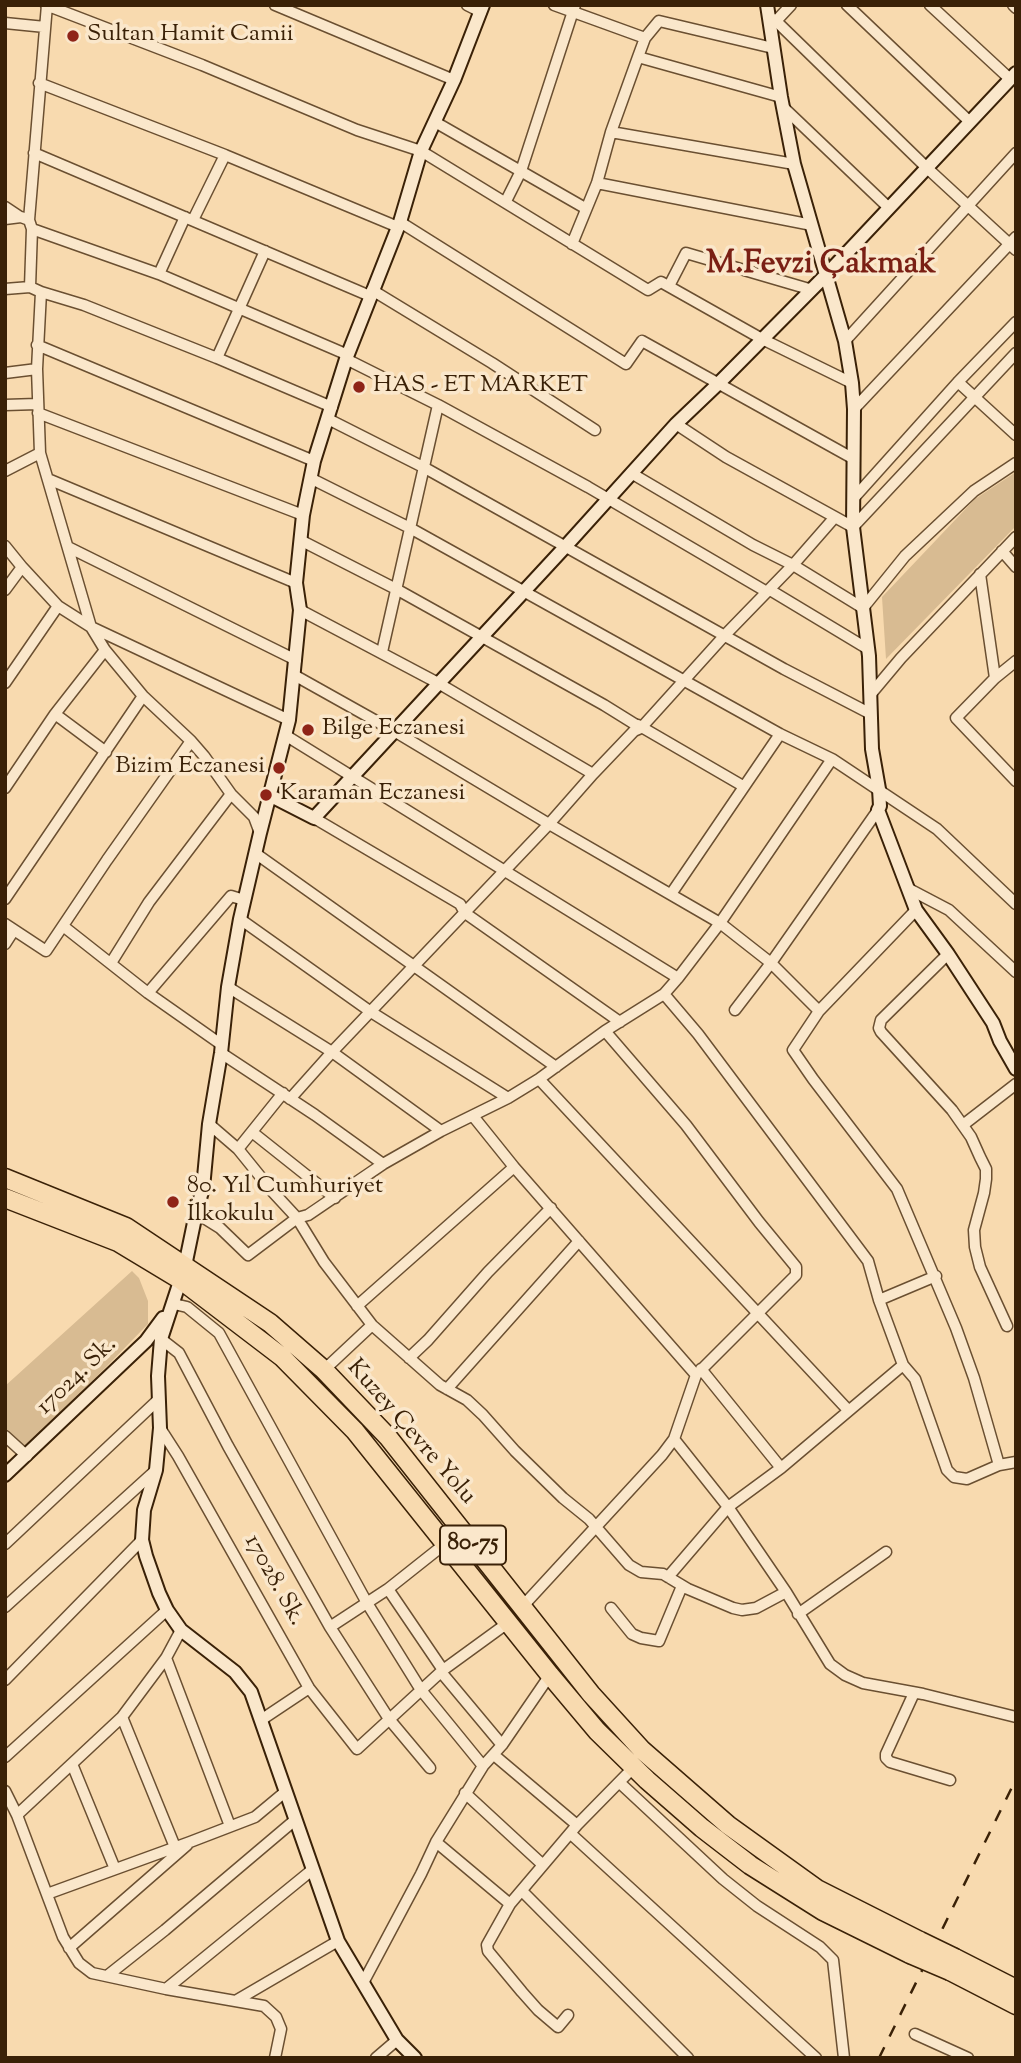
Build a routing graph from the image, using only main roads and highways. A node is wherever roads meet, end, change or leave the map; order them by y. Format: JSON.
{"nodes":[{"id":1,"x":5,"y":1178,"type":"edge"},
{"id":2,"x":5,"y":1198,"type":"edge"},
{"id":3,"x":183,"y":1273,"type":"junction"},
{"id":4,"x":915,"y":1947,"type":"junction"},
{"id":5,"x":952,"y":1965,"type":"junction"},
{"id":6,"x":1016,"y":1989,"type":"edge"},
{"id":7,"x":1016,"y":2005,"type":"edge"}],
"edges":[{"from":1,"to":3,"type":"highway","name":"Kuzey Çevre Yolu","number":"80-75"},
{"from":2,"to":3,"type":"highway","name":"Kuzey Çevre Yolu","number":"80-75"},
{"from":3,"to":4,"type":"highway","name":"Kuzey Çevre Yolu","number":"80-75"},
{"from":3,"to":4,"type":"highway","name":"Kuzey Çevre Yolu","number":"80-75"},
{"from":4,"to":5,"type":"highway","number":"80-75","bridge":true},
{"from":5,"to":6,"type":"highway","number":"80-75"},
{"from":5,"to":7,"type":"highway","number":"80-75"}]}
